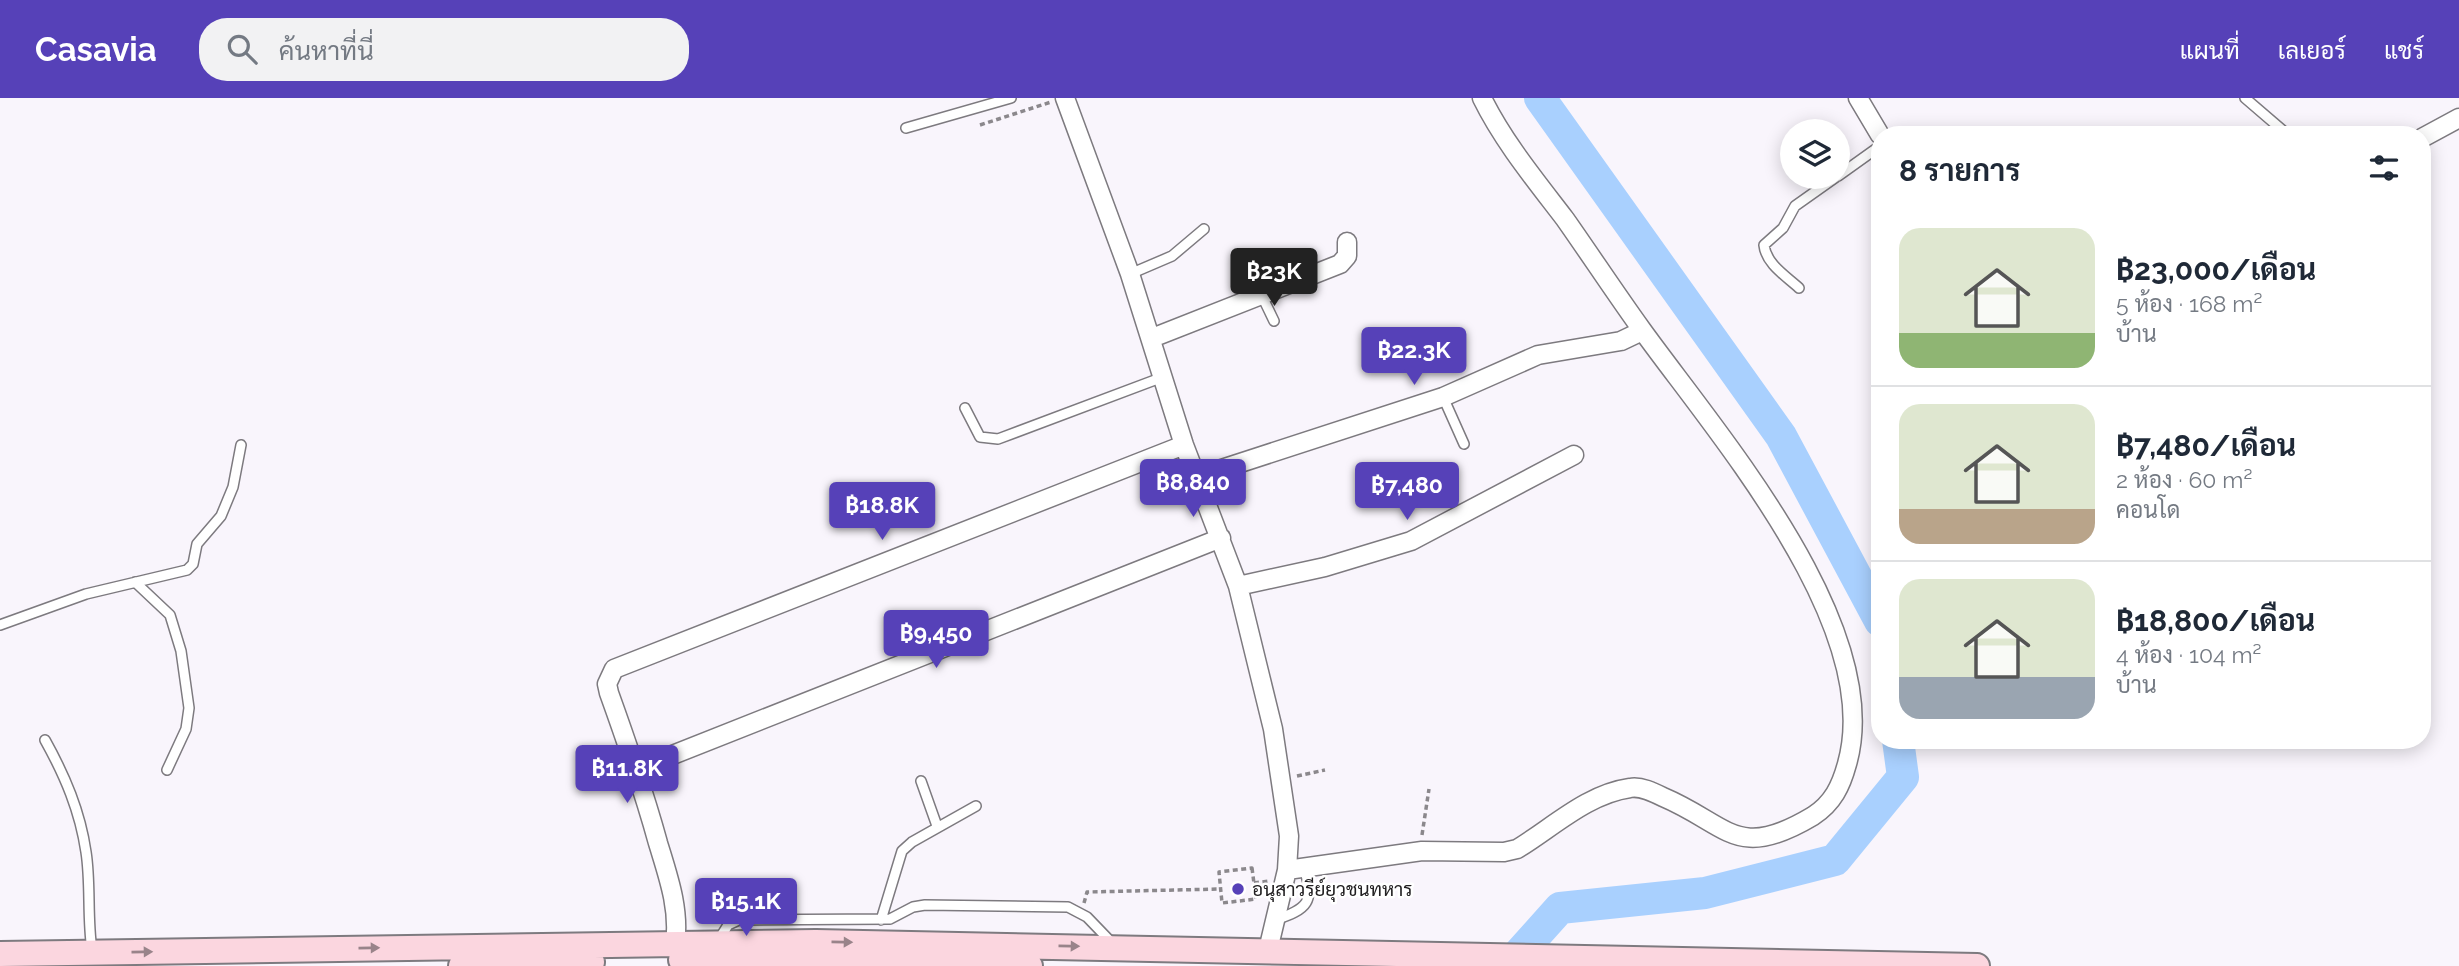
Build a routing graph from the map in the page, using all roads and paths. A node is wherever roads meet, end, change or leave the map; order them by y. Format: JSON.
{"nodes":[{"id":1,"x":1011,"y":98,"type":"edge"},
{"id":2,"x":1064,"y":98,"type":"edge"},
{"id":3,"x":1482,"y":98,"type":"edge"},
{"id":4,"x":1858,"y":98,"type":"edge"},
{"id":5,"x":2245,"y":98,"type":"edge"},
{"id":6,"x":2459,"y":118,"type":"edge"},
{"id":7,"x":980,"y":125,"type":"dead end"},
{"id":8,"x":1875,"y":126,"type":"edge"},
{"id":9,"x":2278,"y":126,"type":"edge"},
{"id":10,"x":906,"y":128,"type":"dead end"},
{"id":11,"x":2431,"y":133,"type":"edge"},
{"id":12,"x":1871,"y":152,"type":"edge"},
{"id":13,"x":1850,"y":167,"type":"edge"},
{"id":14,"x":1819,"y":189,"type":"edge"},
{"id":15,"x":1204,"y":229,"type":"dead end"},
{"id":16,"x":1347,"y":242,"type":"dead end"},
{"id":17,"x":1130,"y":274,"type":"junction"},
{"id":18,"x":1799,"y":288,"type":"dead end"},
{"id":19,"x":1261,"y":293,"type":"junction"},
{"id":20,"x":1274,"y":321,"type":"dead end"},
{"id":21,"x":1643,"y":331,"type":"junction"},
{"id":22,"x":1152,"y":338,"type":"junction"},
{"id":23,"x":1163,"y":377,"type":"junction"},
{"id":24,"x":1443,"y":397,"type":"junction"},
{"id":25,"x":965,"y":408,"type":"dead end"},
{"id":26,"x":1464,"y":444,"type":"dead end"},
{"id":27,"x":241,"y":445,"type":"dead end"},
{"id":28,"x":1184,"y":445,"type":"junction"},
{"id":29,"x":1574,"y":455,"type":"dead end"},
{"id":30,"x":1197,"y":477,"type":"junction"},
{"id":31,"x":1221,"y":538,"type":"junction"},
{"id":32,"x":135,"y":582,"type":"junction"},
{"id":33,"x":1238,"y":586,"type":"junction"},
{"id":34,"x":0,"y":625,"type":"edge"},
{"id":35,"x":45,"y":740,"type":"dead end"},
{"id":36,"x":637,"y":769,"type":"junction"},
{"id":37,"x":167,"y":770,"type":"dead end"},
{"id":38,"x":1325,"y":770,"type":"dead end"},
{"id":39,"x":1281,"y":779,"type":"junction"},
{"id":40,"x":921,"y":781,"type":"dead end"},
{"id":41,"x":1429,"y":789,"type":"dead end"},
{"id":42,"x":976,"y":806,"type":"dead end"},
{"id":43,"x":937,"y":826,"type":"junction"},
{"id":44,"x":1422,"y":851,"type":"junction"},
{"id":45,"x":1296,"y":869,"type":"junction"},
{"id":46,"x":1221,"y":889,"type":"junction"},
{"id":47,"x":1087,"y":892,"type":"dead end"},
{"id":48,"x":881,"y":920,"type":"junction"},
{"id":49,"x":1275,"y":920,"type":"junction"},
{"id":50,"x":717,"y":943,"type":"junction"},
{"id":51,"x":675,"y":944,"type":"junction"},
{"id":52,"x":1116,"y":947,"type":"junction"},
{"id":53,"x":1268,"y":950,"type":"junction"},
{"id":54,"x":93,"y":953,"type":"junction"},
{"id":55,"x":0,"y":954,"type":"edge"},
{"id":56,"x":178,"y":959,"type":"edge"},
{"id":57,"x":813,"y":964,"type":"edge"},
{"id":58,"x":948,"y":965,"type":"edge"},
{"id":59,"x":461,"y":966,"type":"edge"},
{"id":60,"x":1021,"y":966,"type":"edge"},
{"id":61,"x":1030,"y":966,"type":"edge"},
{"id":62,"x":1977,"y":966,"type":"edge"}],
"edges":[{"from":1,"to":10,"type":"lane"},
{"from":2,"to":7,"type":"path"},
{"from":2,"to":17,"type":"street"},
{"from":3,"to":21,"type":"street"},
{"from":4,"to":8,"type":"street"},
{"from":5,"to":9,"type":"lane"},
{"from":6,"to":11,"type":"street"},
{"from":12,"to":13,"type":"lane"},
{"from":14,"to":18,"type":"lane"},
{"from":15,"to":17,"type":"lane"},
{"from":16,"to":19,"type":"street"},
{"from":17,"to":22,"type":"street"},
{"from":19,"to":20,"type":"lane"},
{"from":19,"to":22,"type":"street"},
{"from":21,"to":24,"type":"street"},
{"from":21,"to":44,"type":"street"},
{"from":22,"to":23,"type":"street"},
{"from":23,"to":25,"type":"lane"},
{"from":23,"to":28,"type":"street"},
{"from":24,"to":26,"type":"lane"},
{"from":24,"to":30,"type":"street"},
{"from":27,"to":32,"type":"lane"},
{"from":28,"to":30,"type":"street"},
{"from":28,"to":36,"type":"street"},
{"from":29,"to":33,"type":"street"},
{"from":30,"to":31,"type":"street"},
{"from":31,"to":33,"type":"street"},
{"from":31,"to":36,"type":"street"},
{"from":32,"to":34,"type":"lane"},
{"from":32,"to":37,"type":"lane"},
{"from":33,"to":39,"type":"street"},
{"from":35,"to":54,"type":"lane"},
{"from":36,"to":51,"type":"street"},
{"from":38,"to":39,"type":"path"},
{"from":39,"to":45,"type":"street"},
{"from":40,"to":43,"type":"lane"},
{"from":41,"to":44,"type":"path"},
{"from":42,"to":43,"type":"lane"},
{"from":43,"to":48,"type":"lane"},
{"from":44,"to":45,"type":"street"},
{"from":45,"to":49,"type":"street"},
{"from":45,"to":49,"type":"lane"},
{"from":46,"to":46,"type":"path"},
{"from":46,"to":47,"type":"path"},
{"from":48,"to":50,"type":"lane"},
{"from":48,"to":52,"type":"lane"},
{"from":49,"to":53,"type":"street"},
{"from":50,"to":51,"type":"main road"},
{"from":50,"to":52,"type":"main road","one_way":true},
{"from":56,"to":51,"type":"main road","one_way":true},
{"from":52,"to":53,"type":"main road"},
{"from":53,"to":62,"type":"main road"},
{"from":54,"to":55,"type":"main road"},
{"from":54,"to":56,"type":"main road","one_way":true},
{"from":57,"to":58,"type":"main road"},
{"from":57,"to":59,"type":"main road"},
{"from":58,"to":60,"type":"main road"},
{"from":60,"to":61,"type":"main road"}]}
